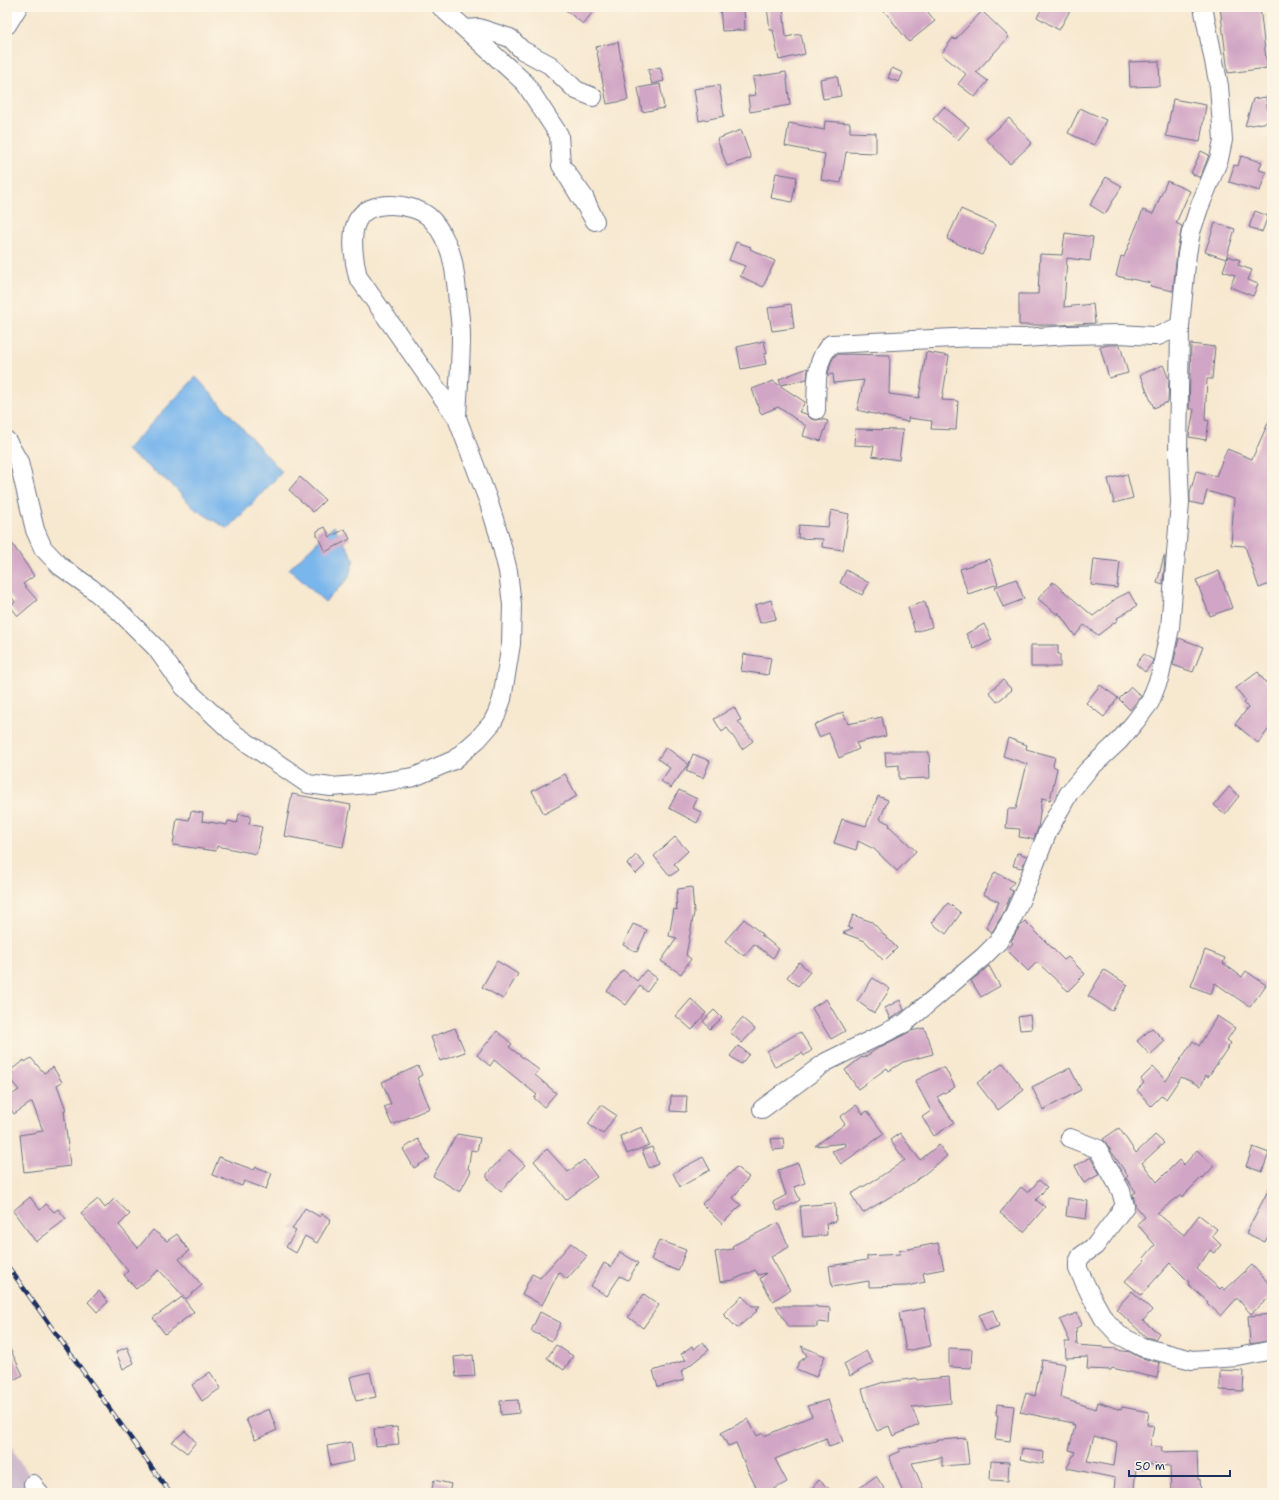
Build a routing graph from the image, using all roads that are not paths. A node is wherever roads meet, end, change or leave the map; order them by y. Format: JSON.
{"nodes":[{"id":1,"x":18,"y":7,"type":"edge"},
{"id":2,"x":441,"y":7,"type":"edge"},
{"id":3,"x":1203,"y":7,"type":"edge"},
{"id":4,"x":7,"y":25,"type":"edge"},
{"id":5,"x":466,"y":29,"type":"junction"},
{"id":6,"x":593,"y":97,"type":"dead end"},
{"id":7,"x":561,"y":165,"type":"dead end"},
{"id":8,"x":1180,"y":326,"type":"junction"},
{"id":9,"x":816,"y":410,"type":"dead end"},
{"id":10,"x":457,"y":418,"type":"junction"},
{"id":11,"x":7,"y":441,"type":"edge"},
{"id":12,"x":762,"y":1109,"type":"dead end"},
{"id":13,"x":1070,"y":1138,"type":"dead end"},
{"id":14,"x":1272,"y":1350,"type":"edge"}],
"edges":[{"from":1,"to":4,"type":"street"},
{"from":2,"to":5,"type":"street"},
{"from":3,"to":8,"type":"street"},
{"from":5,"to":6,"type":"street"},
{"from":5,"to":7,"type":"street"},
{"from":8,"to":9,"type":"street"},
{"from":8,"to":12,"type":"street"},
{"from":10,"to":10,"type":"street"},
{"from":10,"to":11,"type":"street"},
{"from":13,"to":14,"type":"street"}]}
